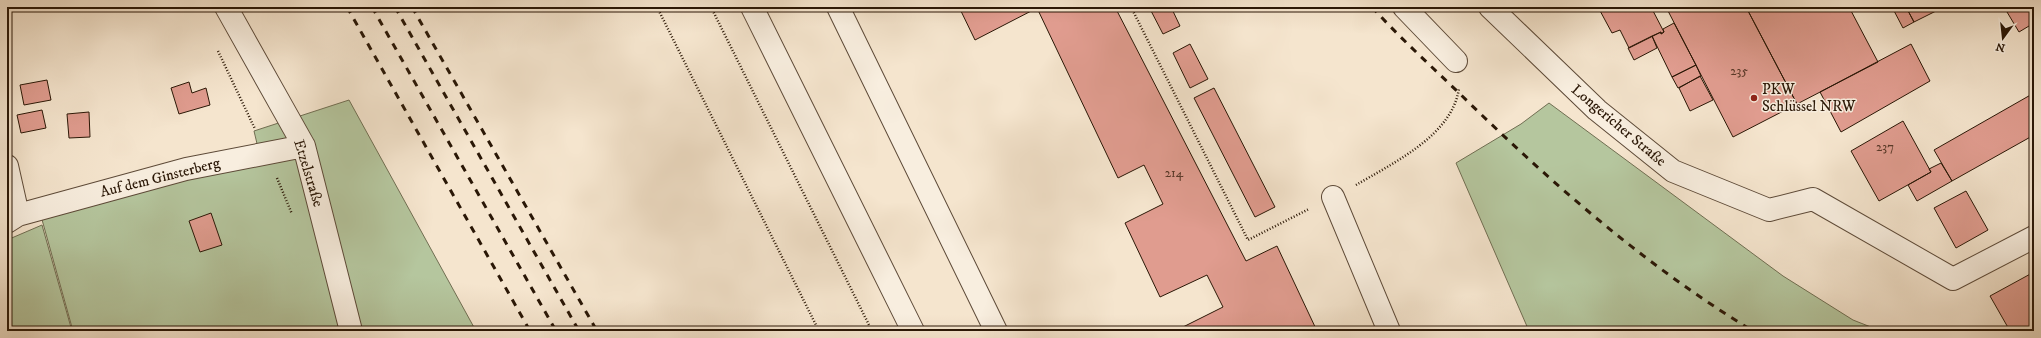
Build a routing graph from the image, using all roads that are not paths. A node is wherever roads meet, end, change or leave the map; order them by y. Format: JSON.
{"nodes":[{"id":1,"x":226,"y":7,"type":"edge"},
{"id":2,"x":752,"y":7,"type":"edge"},
{"id":3,"x":838,"y":7,"type":"edge"},
{"id":4,"x":1404,"y":7,"type":"edge"},
{"id":5,"x":1490,"y":7,"type":"edge"},
{"id":6,"x":1456,"y":61,"type":"road end"},
{"id":7,"x":304,"y":146,"type":"junction"},
{"id":8,"x":7,"y":166,"type":"edge"},
{"id":9,"x":1333,"y":197,"type":"road end"},
{"id":10,"x":12,"y":218,"type":"edge"},
{"id":11,"x":2034,"y":237,"type":"edge"},
{"id":12,"x":351,"y":331,"type":"edge"},
{"id":13,"x":913,"y":331,"type":"edge"},
{"id":14,"x":996,"y":331,"type":"edge"},
{"id":15,"x":1389,"y":331,"type":"edge"}],
"edges":[{"from":1,"to":7,"type":"street","name":"Etzelstraße"},
{"from":2,"to":13,"type":"street"},
{"from":3,"to":14,"type":"street"},
{"from":4,"to":6,"type":"street"},
{"from":5,"to":11,"type":"street","name":"Longericher Straße"},
{"from":7,"to":10,"type":"street","name":"Auf dem Ginsterberg"},
{"from":7,"to":12,"type":"street","name":"Etzelstraße"},
{"from":8,"to":10,"type":"street","name":"Auf dem Ginsterberg"},
{"from":9,"to":15,"type":"street"}]}
